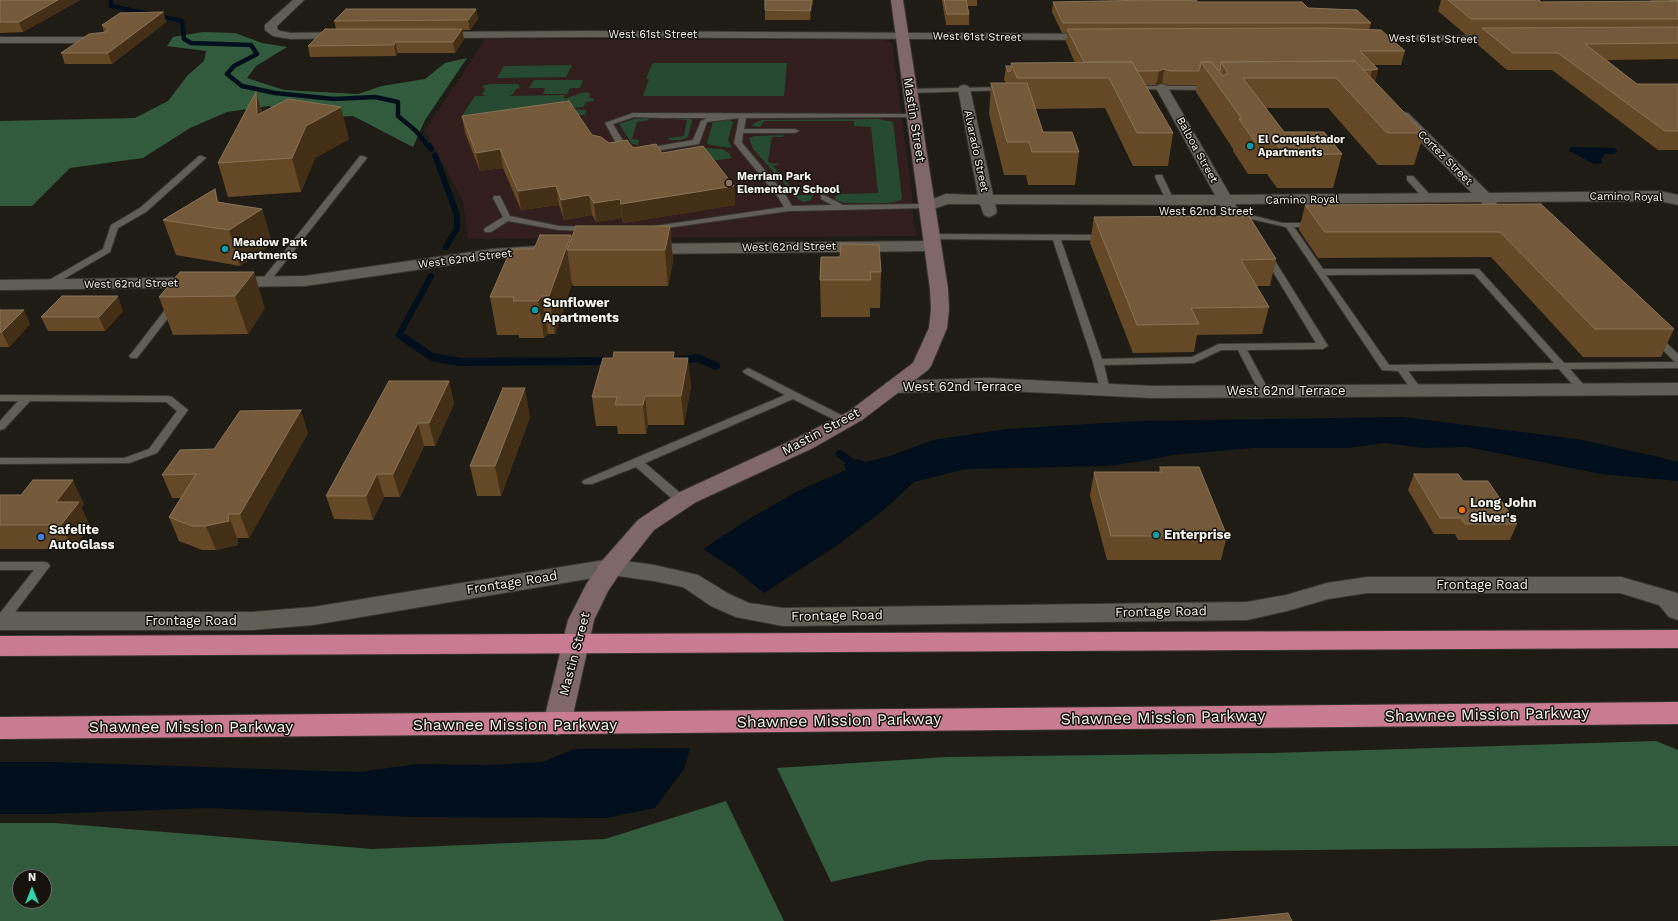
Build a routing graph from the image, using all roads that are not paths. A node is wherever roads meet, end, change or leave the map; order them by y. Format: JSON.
{"nodes":[{"id":1,"x":299,"y":0,"type":"edge"},
{"id":2,"x":898,"y":0,"type":"edge"},
{"id":3,"x":362,"y":35,"type":"edge"},
{"id":4,"x":425,"y":35,"type":"edge"},
{"id":5,"x":902,"y":36,"type":"junction"},
{"id":6,"x":1108,"y":37,"type":"edge"},
{"id":7,"x":1352,"y":37,"type":"edge"},
{"id":8,"x":0,"y":40,"type":"edge"},
{"id":9,"x":105,"y":40,"type":"edge"},
{"id":10,"x":1519,"y":40,"type":"edge"},
{"id":11,"x":1122,"y":88,"type":"edge"},
{"id":12,"x":1162,"y":88,"type":"junction"},
{"id":13,"x":1208,"y":88,"type":"junction"},
{"id":14,"x":1216,"y":88,"type":"edge"},
{"id":15,"x":964,"y":89,"type":"junction"},
{"id":16,"x":1011,"y":89,"type":"edge"},
{"id":17,"x":910,"y":91,"type":"junction"},
{"id":18,"x":1215,"y":98,"type":"edge"},
{"id":19,"x":1395,"y":109,"type":"edge"},
{"id":20,"x":913,"y":115,"type":"junction"},
{"id":21,"x":743,"y":116,"type":"junction"},
{"id":22,"x":741,"y":131,"type":"junction"},
{"id":23,"x":796,"y":131,"type":"dead end"},
{"id":24,"x":202,"y":158,"type":"dead end"},
{"id":25,"x":362,"y":158,"type":"dead end"},
{"id":26,"x":1158,"y":178,"type":"dead end"},
{"id":27,"x":1410,"y":178,"type":"dead end"},
{"id":28,"x":824,"y":197,"type":"dead end"},
{"id":29,"x":498,"y":198,"type":"dead end"},
{"id":30,"x":1428,"y":198,"type":"junction"},
{"id":31,"x":1485,"y":198,"type":"junction"},
{"id":32,"x":1170,"y":200,"type":"junction"},
{"id":33,"x":1678,"y":200,"type":"edge"},
{"id":34,"x":927,"y":206,"type":"junction"},
{"id":35,"x":988,"y":206,"type":"junction"},
{"id":36,"x":1228,"y":206,"type":"junction"},
{"id":37,"x":841,"y":207,"type":"junction"},
{"id":38,"x":789,"y":209,"type":"junction"},
{"id":39,"x":1678,"y":210,"type":"edge"},
{"id":40,"x":1498,"y":211,"type":"junction"},
{"id":41,"x":507,"y":218,"type":"junction"},
{"id":42,"x":1288,"y":225,"type":"junction"},
{"id":43,"x":1319,"y":225,"type":"edge"},
{"id":44,"x":597,"y":229,"type":"edge"},
{"id":45,"x":649,"y":229,"type":"edge"},
{"id":46,"x":488,"y":230,"type":"dead end"},
{"id":47,"x":1112,"y":236,"type":"edge"},
{"id":48,"x":1056,"y":237,"type":"junction"},
{"id":49,"x":931,"y":242,"type":"junction"},
{"id":50,"x":1263,"y":248,"type":"edge"},
{"id":51,"x":628,"y":249,"type":"edge"},
{"id":52,"x":554,"y":250,"type":"edge"},
{"id":53,"x":1320,"y":272,"type":"junction"},
{"id":54,"x":264,"y":283,"type":"junction"},
{"id":55,"x":0,"y":285,"type":"edge"},
{"id":56,"x":47,"y":285,"type":"junction"},
{"id":57,"x":186,"y":289,"type":"junction"},
{"id":58,"x":1650,"y":333,"type":"edge"},
{"id":59,"x":1242,"y":347,"type":"junction"},
{"id":60,"x":134,"y":356,"type":"dead end"},
{"id":61,"x":1678,"y":360,"type":"edge"},
{"id":62,"x":1098,"y":362,"type":"junction"},
{"id":63,"x":1678,"y":365,"type":"edge"},
{"id":64,"x":1561,"y":366,"type":"junction"},
{"id":65,"x":1401,"y":368,"type":"junction"},
{"id":66,"x":748,"y":371,"type":"dead end"},
{"id":67,"x":893,"y":387,"type":"junction"},
{"id":68,"x":1678,"y":389,"type":"edge"},
{"id":69,"x":1105,"y":390,"type":"junction"},
{"id":70,"x":1582,"y":390,"type":"junction"},
{"id":71,"x":1264,"y":391,"type":"junction"},
{"id":72,"x":1418,"y":391,"type":"junction"},
{"id":73,"x":794,"y":395,"type":"junction"},
{"id":74,"x":0,"y":398,"type":"edge"},
{"id":75,"x":27,"y":398,"type":"junction"},
{"id":76,"x":845,"y":421,"type":"junction"},
{"id":77,"x":0,"y":427,"type":"edge"},
{"id":78,"x":0,"y":461,"type":"edge"},
{"id":79,"x":637,"y":462,"type":"junction"},
{"id":80,"x":588,"y":482,"type":"dead end"},
{"id":81,"x":682,"y":501,"type":"junction"},
{"id":82,"x":0,"y":566,"type":"edge"},
{"id":83,"x":611,"y":567,"type":"junction"},
{"id":84,"x":1678,"y":611,"type":"edge"},
{"id":85,"x":0,"y":629,"type":"edge"},
{"id":86,"x":1678,"y":638,"type":"edge"},
{"id":87,"x":576,"y":642,"type":"junction"},
{"id":88,"x":1678,"y":713,"type":"edge"},
{"id":89,"x":557,"y":724,"type":"junction"},
{"id":90,"x":0,"y":728,"type":"edge"}],
"edges":[{"from":1,"to":3,"type":"street"},
{"from":2,"to":5,"type":"street","name":"Mastin Street"},
{"from":4,"to":5,"type":"street","name":"West 61st Street"},
{"from":5,"to":6,"type":"street","name":"West 61st Street"},
{"from":5,"to":17,"type":"street","name":"Mastin Street"},
{"from":7,"to":10,"type":"street","name":"West 61st Street"},
{"from":8,"to":9,"type":"street"},
{"from":11,"to":12,"type":"lane"},
{"from":12,"to":13,"type":"lane"},
{"from":12,"to":36,"type":"street","name":"Balboa Street"},
{"from":13,"to":14,"type":"lane"},
{"from":13,"to":18,"type":"lane"},
{"from":15,"to":16,"type":"lane"},
{"from":15,"to":17,"type":"lane"},
{"from":15,"to":35,"type":"street","name":"Alvarado Street"},
{"from":17,"to":20,"type":"street","name":"Mastin Street"},
{"from":19,"to":31,"type":"street","name":"Cortez Street"},
{"from":20,"to":21,"type":"lane"},
{"from":20,"to":34,"type":"street","name":"Mastin Street"},
{"from":21,"to":21,"type":"lane"},
{"from":21,"to":22,"type":"lane"},
{"from":22,"to":23,"type":"lane"},
{"from":22,"to":38,"type":"lane"},
{"from":24,"to":56,"type":"lane"},
{"from":25,"to":54,"type":"lane"},
{"from":26,"to":32,"type":"lane"},
{"from":27,"to":30,"type":"lane"},
{"from":28,"to":37,"type":"lane"},
{"from":29,"to":41,"type":"lane"},
{"from":30,"to":31,"type":"street","name":"Camino Royal"},
{"from":30,"to":36,"type":"street","name":"Camino Royal"},
{"from":31,"to":33,"type":"street","name":"Camino Royal"},
{"from":31,"to":40,"type":"street","name":"Cortez Street"},
{"from":32,"to":35,"type":"street","name":"Camino Royal"},
{"from":32,"to":36,"type":"street","name":"Camino Royal"},
{"from":34,"to":35,"type":"street","name":"West 62nd Street"},
{"from":34,"to":37,"type":"lane"},
{"from":34,"to":49,"type":"street","name":"Mastin Street"},
{"from":35,"to":36,"type":"street","name":"West 62nd Street"},
{"from":36,"to":40,"type":"street","name":"West 62nd Street"},
{"from":36,"to":42,"type":"lane"},
{"from":37,"to":38,"type":"lane"},
{"from":38,"to":45,"type":"lane"},
{"from":39,"to":40,"type":"street","name":"West 62nd Street"},
{"from":41,"to":44,"type":"lane"},
{"from":41,"to":46,"type":"lane"},
{"from":42,"to":43,"type":"lane"},
{"from":42,"to":53,"type":"lane"},
{"from":47,"to":48,"type":"lane"},
{"from":48,"to":49,"type":"lane"},
{"from":48,"to":62,"type":"lane"},
{"from":49,"to":51,"type":"street","name":"West 62nd Street"},
{"from":49,"to":67,"type":"street","name":"Mastin Street"},
{"from":50,"to":59,"type":"lane"},
{"from":52,"to":54,"type":"street","name":"West 62nd Street"},
{"from":53,"to":64,"type":"lane"},
{"from":53,"to":65,"type":"lane"},
{"from":54,"to":57,"type":"street","name":"West 62nd Street"},
{"from":55,"to":56,"type":"street","name":"West 62nd Street"},
{"from":56,"to":57,"type":"street","name":"West 62nd Street"},
{"from":57,"to":60,"type":"lane"},
{"from":58,"to":61,"type":"lane"},
{"from":59,"to":62,"type":"lane"},
{"from":59,"to":71,"type":"lane"},
{"from":62,"to":69,"type":"lane"},
{"from":63,"to":64,"type":"lane"},
{"from":64,"to":65,"type":"lane"},
{"from":64,"to":70,"type":"lane"},
{"from":65,"to":72,"type":"lane"},
{"from":66,"to":73,"type":"lane"},
{"from":67,"to":69,"type":"street","name":"West 62nd Terrace"},
{"from":67,"to":76,"type":"street","name":"Mastin Street"},
{"from":68,"to":70,"type":"street","name":"West 62nd Terrace"},
{"from":69,"to":71,"type":"street","name":"West 62nd Terrace"},
{"from":70,"to":72,"type":"street","name":"West 62nd Terrace"},
{"from":71,"to":72,"type":"street","name":"West 62nd Terrace"},
{"from":73,"to":76,"type":"lane"},
{"from":73,"to":79,"type":"lane"},
{"from":74,"to":75,"type":"lane"},
{"from":75,"to":77,"type":"lane"},
{"from":75,"to":78,"type":"lane"},
{"from":76,"to":81,"type":"street","name":"Mastin Street"},
{"from":79,"to":80,"type":"lane"},
{"from":79,"to":81,"type":"lane"},
{"from":81,"to":83,"type":"street","name":"Mastin Street"},
{"from":82,"to":85,"type":"lane"},
{"from":83,"to":84,"type":"street","name":"Frontage Road"},
{"from":83,"to":85,"type":"street","name":"Frontage Road"},
{"from":83,"to":87,"type":"street","name":"Mastin Street"},
{"from":85,"to":87,"type":"highway"},
{"from":86,"to":87,"type":"highway"},
{"from":87,"to":89,"type":"street","name":"Mastin Street"},
{"from":88,"to":89,"type":"highway","name":"Shawnee Mission Parkway"},
{"from":89,"to":90,"type":"highway","name":"Shawnee Mission Parkway"}]}
